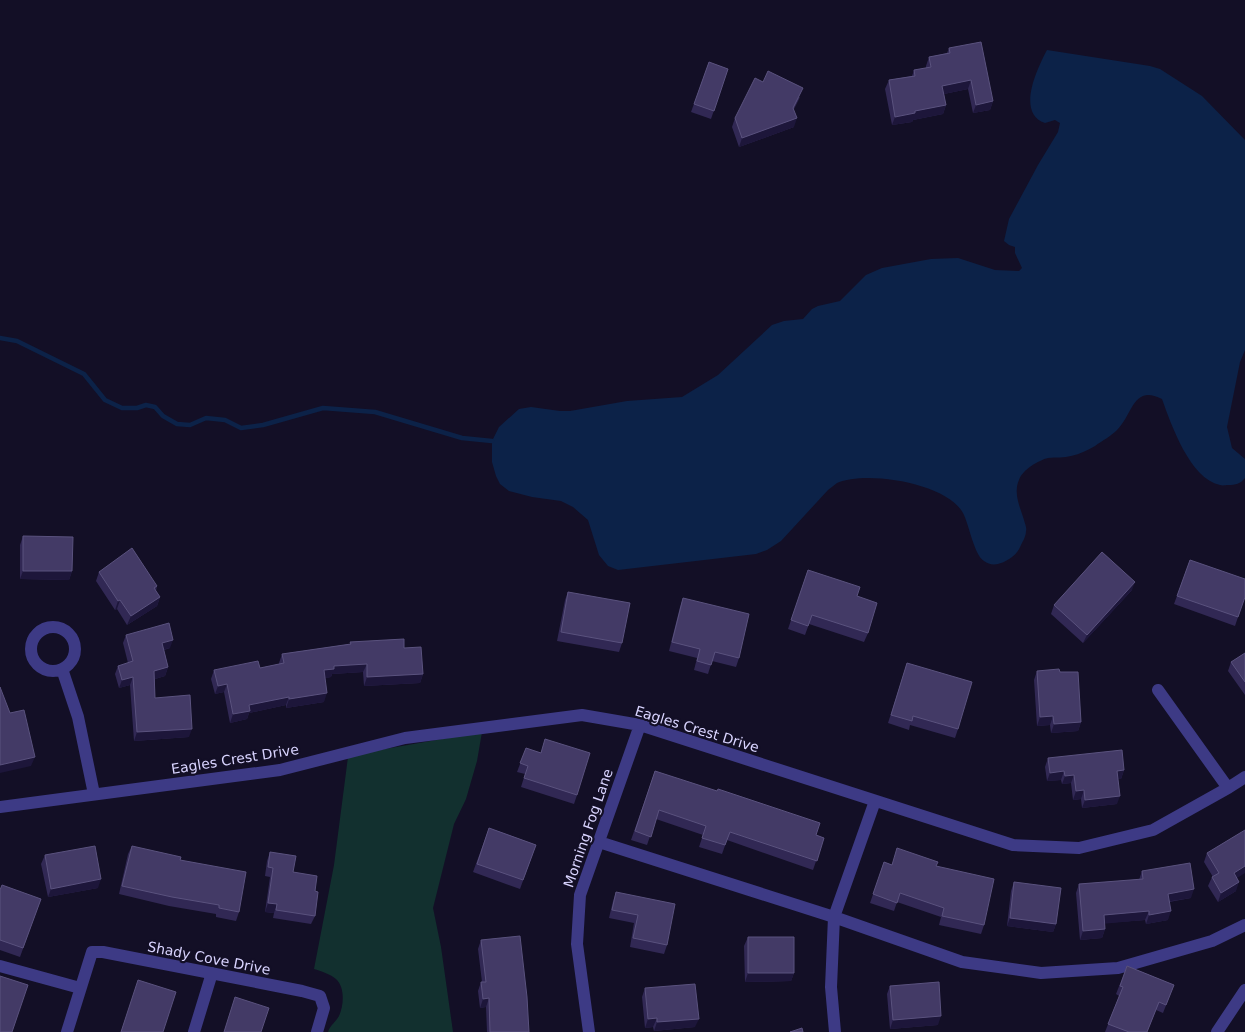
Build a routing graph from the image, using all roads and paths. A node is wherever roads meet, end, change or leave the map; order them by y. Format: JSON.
{"nodes":[{"id":1,"x":62,"y":670,"type":"dead end"},
{"id":2,"x":1158,"y":690,"type":"dead end"},
{"id":3,"x":640,"y":725,"type":"junction"},
{"id":4,"x":1245,"y":778,"type":"edge"},
{"id":5,"x":1228,"y":788,"type":"junction"},
{"id":6,"x":94,"y":794,"type":"junction"},
{"id":7,"x":875,"y":801,"type":"junction"},
{"id":8,"x":0,"y":806,"type":"edge"},
{"id":9,"x":599,"y":842,"type":"junction"},
{"id":10,"x":834,"y":917,"type":"junction"},
{"id":11,"x":1245,"y":925,"type":"edge"},
{"id":12,"x":0,"y":966,"type":"edge"},
{"id":13,"x":212,"y":973,"type":"junction"},
{"id":14,"x":80,"y":988,"type":"junction"},
{"id":15,"x":1245,"y":990,"type":"edge"},
{"id":16,"x":67,"y":1032,"type":"edge"},
{"id":17,"x":194,"y":1032,"type":"edge"},
{"id":18,"x":317,"y":1032,"type":"edge"},
{"id":19,"x":589,"y":1032,"type":"edge"},
{"id":20,"x":835,"y":1032,"type":"edge"},
{"id":21,"x":1217,"y":1032,"type":"edge"}],
"edges":[{"from":1,"to":6,"type":"street"},
{"from":2,"to":5,"type":"street"},
{"from":3,"to":6,"type":"street","name":"Eagles Crest Drive"},
{"from":3,"to":7,"type":"street","name":"Eagles Crest Drive"},
{"from":3,"to":9,"type":"street","name":"Morning Fog Lane"},
{"from":4,"to":5,"type":"street","name":"Eagles Crest Drive"},
{"from":5,"to":7,"type":"street","name":"Eagles Crest Drive"},
{"from":6,"to":8,"type":"street","name":"Eagles Crest Drive"},
{"from":7,"to":10,"type":"street"},
{"from":9,"to":10,"type":"street"},
{"from":9,"to":19,"type":"street","name":"Morning Fog Lane"},
{"from":10,"to":11,"type":"street"},
{"from":10,"to":20,"type":"street"},
{"from":12,"to":14,"type":"street"},
{"from":13,"to":14,"type":"street","name":"Shady Cove Drive"},
{"from":13,"to":17,"type":"street"},
{"from":13,"to":18,"type":"street","name":"Shady Cove Drive"},
{"from":14,"to":16,"type":"street"},
{"from":15,"to":21,"type":"street"}]}
